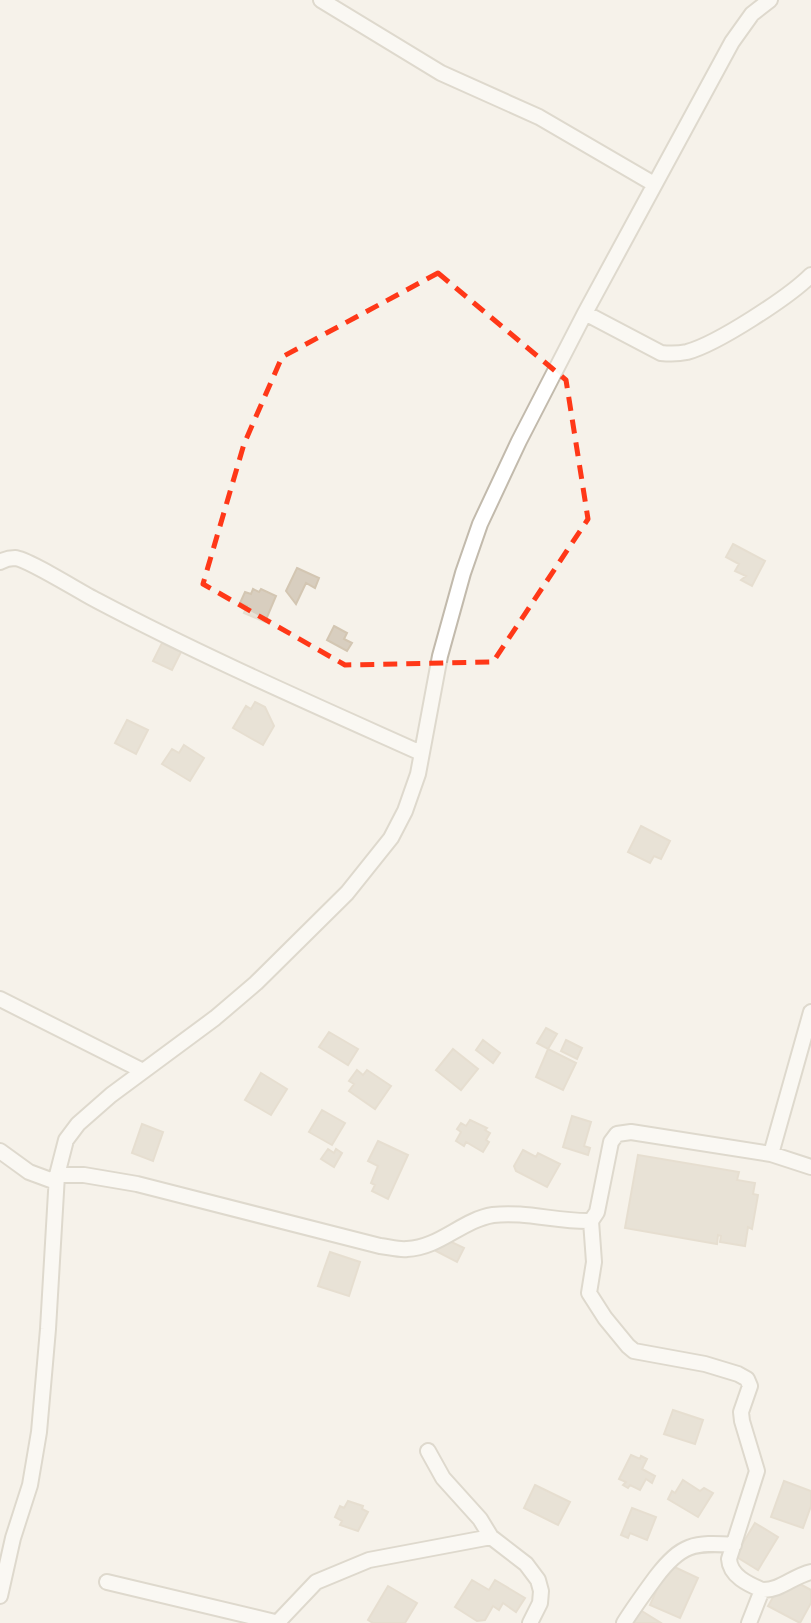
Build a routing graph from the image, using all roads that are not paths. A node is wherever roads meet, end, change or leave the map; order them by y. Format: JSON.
{"nodes":[{"id":1,"x":321,"y":0,"type":"edge"},
{"id":2,"x":764,"y":2,"type":"edge"},
{"id":3,"x":654,"y":184,"type":"junction"},
{"id":4,"x":811,"y":275,"type":"edge"},
{"id":5,"x":585,"y":313,"type":"junction"},
{"id":6,"x":0,"y":562,"type":"edge"},
{"id":7,"x":421,"y":753,"type":"junction"},
{"id":8,"x":0,"y":999,"type":"edge"},
{"id":9,"x":811,"y":1012,"type":"edge"},
{"id":10,"x":143,"y":1071,"type":"junction"},
{"id":11,"x":0,"y":1151,"type":"edge"},
{"id":12,"x":771,"y":1154,"type":"junction"},
{"id":13,"x":811,"y":1167,"type":"edge"},
{"id":14,"x":56,"y":1179,"type":"junction"},
{"id":15,"x":591,"y":1221,"type":"junction"},
{"id":16,"x":428,"y":1451,"type":"dead end"},
{"id":17,"x":491,"y":1537,"type":"junction"},
{"id":18,"x":734,"y":1545,"type":"junction"},
{"id":19,"x":811,"y":1572,"type":"edge"},
{"id":20,"x":107,"y":1581,"type":"dead end"},
{"id":21,"x":762,"y":1591,"type":"junction"},
{"id":22,"x":0,"y":1596,"type":"edge"},
{"id":23,"x":279,"y":1623,"type":"edge"},
{"id":24,"x":530,"y":1623,"type":"edge"},
{"id":25,"x":624,"y":1623,"type":"edge"},
{"id":26,"x":749,"y":1623,"type":"edge"}],
"edges":[{"from":1,"to":3,"type":"street"},
{"from":2,"to":3,"type":"street"},
{"from":3,"to":5,"type":"street"},
{"from":4,"to":5,"type":"street"},
{"from":5,"to":7,"type":"street"},
{"from":6,"to":7,"type":"street"},
{"from":7,"to":10,"type":"street"},
{"from":8,"to":10,"type":"street"},
{"from":9,"to":12,"type":"street"},
{"from":10,"to":14,"type":"street"},
{"from":11,"to":14,"type":"street"},
{"from":12,"to":13,"type":"street"},
{"from":12,"to":15,"type":"street"},
{"from":14,"to":15,"type":"street"},
{"from":14,"to":22,"type":"street"},
{"from":15,"to":18,"type":"street"},
{"from":16,"to":17,"type":"street"},
{"from":17,"to":23,"type":"street"},
{"from":17,"to":24,"type":"street"},
{"from":18,"to":21,"type":"street"},
{"from":18,"to":25,"type":"street"},
{"from":19,"to":21,"type":"street"},
{"from":20,"to":23,"type":"street"},
{"from":21,"to":26,"type":"street"}]}
